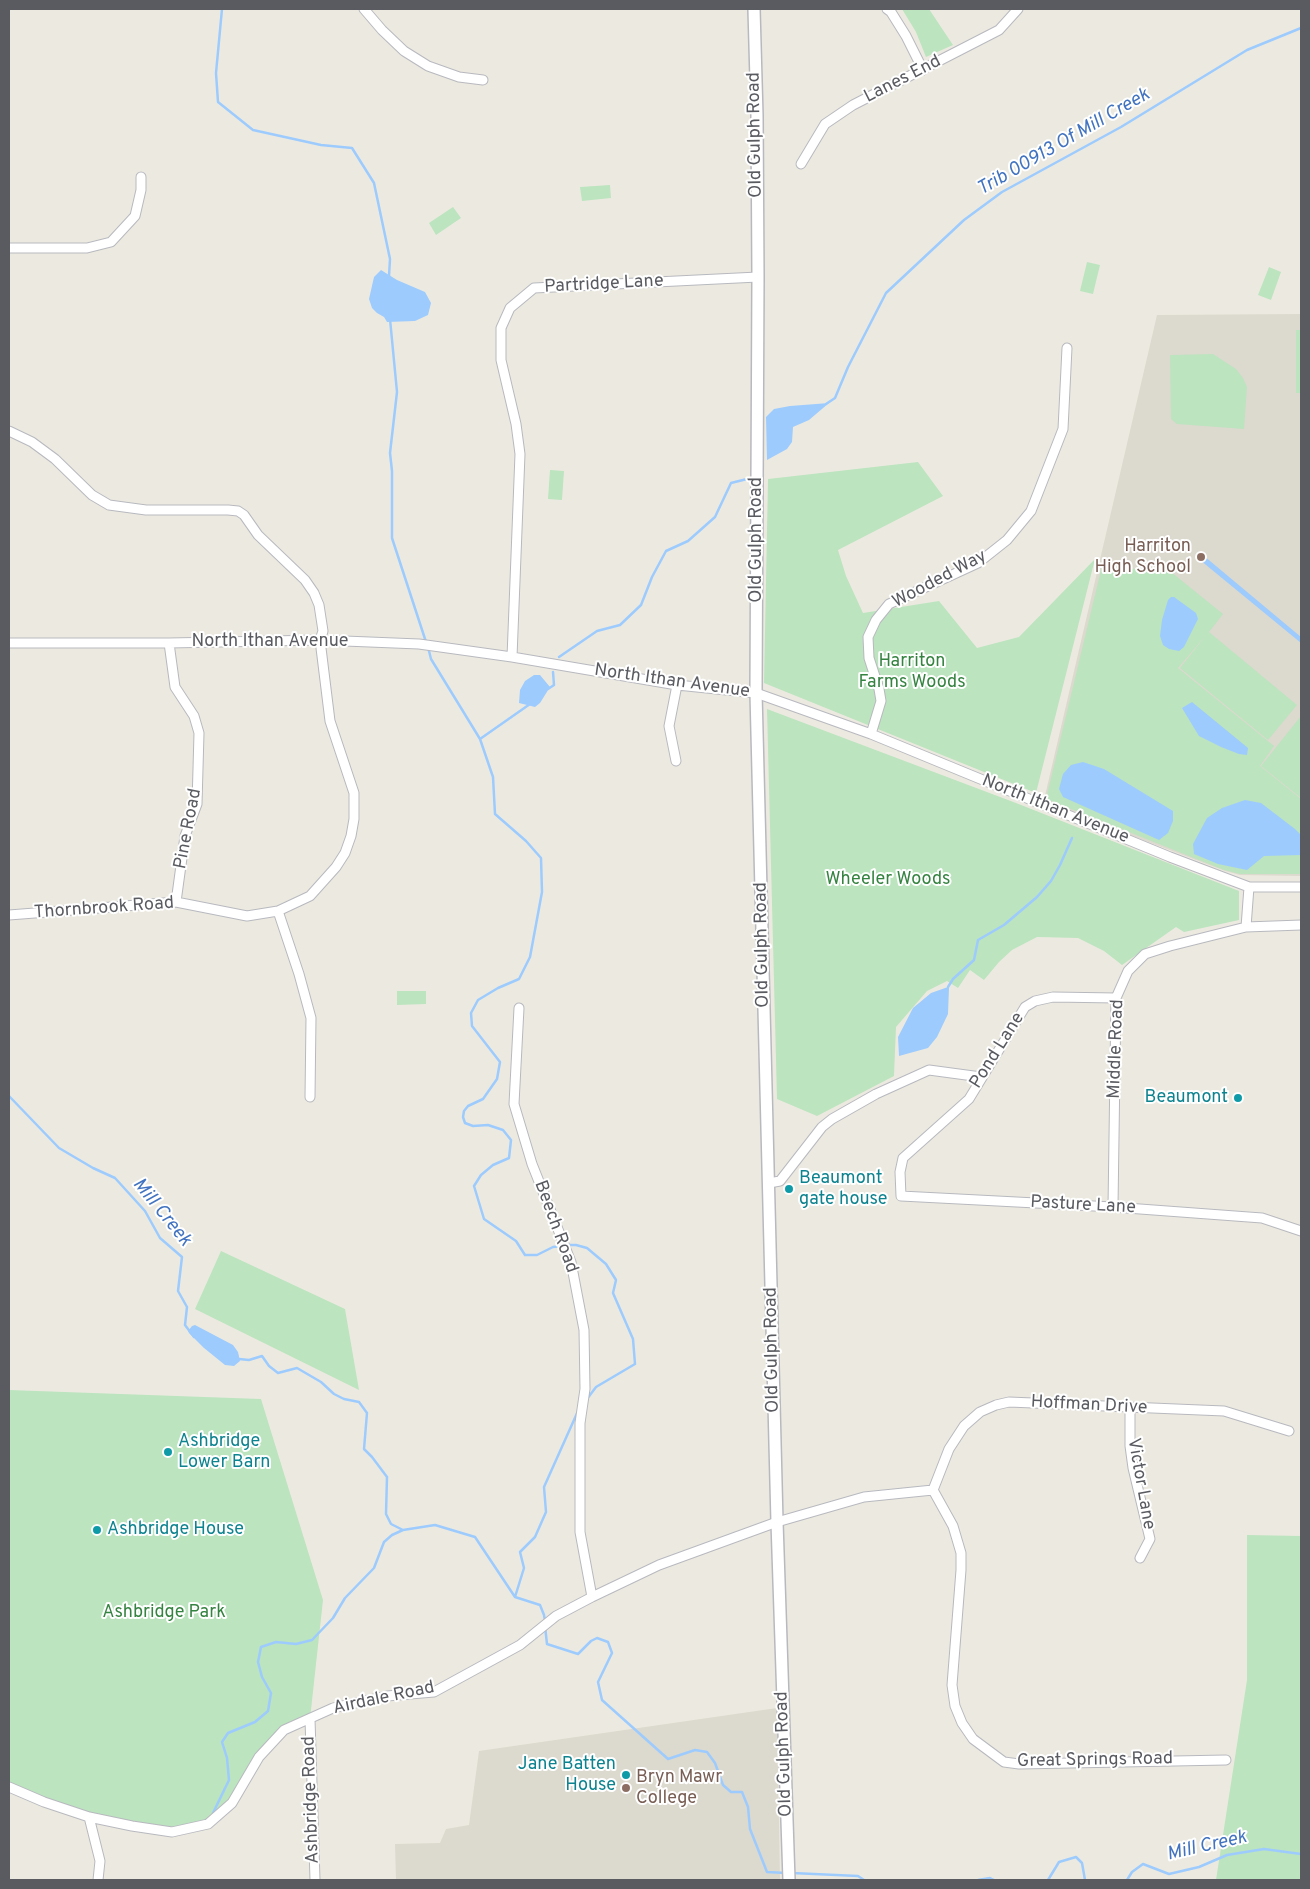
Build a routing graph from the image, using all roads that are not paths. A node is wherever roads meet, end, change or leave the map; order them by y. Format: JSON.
{"nodes":[{"id":1,"x":364,"y":9,"type":"edge"},
{"id":2,"x":754,"y":9,"type":"edge"},
{"id":3,"x":886,"y":9,"type":"edge"},
{"id":4,"x":1018,"y":9,"type":"edge"},
{"id":5,"x":923,"y":70,"type":"junction"},
{"id":6,"x":483,"y":80,"type":"dead end"},
{"id":7,"x":801,"y":164,"type":"dead end"},
{"id":8,"x":141,"y":176,"type":"dead end"},
{"id":9,"x":9,"y":248,"type":"edge"},
{"id":10,"x":758,"y":277,"type":"junction"},
{"id":11,"x":1067,"y":348,"type":"dead end"},
{"id":12,"x":9,"y":431,"type":"edge"},
{"id":13,"x":320,"y":640,"type":"junction"},
{"id":14,"x":9,"y":643,"type":"edge"},
{"id":15,"x":169,"y":643,"type":"junction"},
{"id":16,"x":512,"y":657,"type":"junction"},
{"id":17,"x":677,"y":685,"type":"junction"},
{"id":18,"x":756,"y":693,"type":"junction"},
{"id":19,"x":870,"y":734,"type":"junction"},
{"id":20,"x":676,"y":761,"type":"dead end"},
{"id":21,"x":1249,"y":887,"type":"junction"},
{"id":22,"x":1301,"y":887,"type":"edge"},
{"id":23,"x":176,"y":902,"type":"junction"},
{"id":24,"x":278,"y":911,"type":"junction"},
{"id":25,"x":9,"y":915,"type":"edge"},
{"id":26,"x":1301,"y":925,"type":"edge"},
{"id":27,"x":1246,"y":927,"type":"junction"},
{"id":28,"x":1116,"y":998,"type":"junction"},
{"id":29,"x":519,"y":1008,"type":"dead end"},
{"id":30,"x":981,"y":1077,"type":"junction"},
{"id":31,"x":310,"y":1097,"type":"dead end"},
{"id":32,"x":903,"y":1158,"type":"joint"},
{"id":33,"x":769,"y":1183,"type":"junction"},
{"id":34,"x":1113,"y":1208,"type":"junction"},
{"id":35,"x":1301,"y":1231,"type":"edge"},
{"id":36,"x":1130,"y":1408,"type":"junction"},
{"id":37,"x":1289,"y":1431,"type":"dead end"},
{"id":38,"x":933,"y":1490,"type":"junction"},
{"id":39,"x":777,"y":1522,"type":"junction"},
{"id":40,"x":1140,"y":1558,"type":"dead end"},
{"id":41,"x":592,"y":1597,"type":"junction"},
{"id":42,"x":310,"y":1719,"type":"junction"},
{"id":43,"x":1226,"y":1760,"type":"dead end"},
{"id":44,"x":9,"y":1787,"type":"edge"},
{"id":45,"x":89,"y":1817,"type":"junction"},
{"id":46,"x":789,"y":1874,"type":"edge"},
{"id":47,"x":98,"y":1880,"type":"edge"},
{"id":48,"x":315,"y":1880,"type":"edge"}],
"edges":[{"from":1,"to":6,"type":"street"},
{"from":2,"to":10,"type":"street","name":"Old Gulph Road"},
{"from":3,"to":5,"type":"street"},
{"from":4,"to":5,"type":"street","name":"Lanes End"},
{"from":5,"to":7,"type":"street","name":"Lanes End"},
{"from":8,"to":9,"type":"street"},
{"from":10,"to":16,"type":"street","name":"Partridge Lane"},
{"from":10,"to":18,"type":"street","name":"Old Gulph Road"},
{"from":11,"to":19,"type":"street","name":"Wooded Way"},
{"from":12,"to":13,"type":"street","name":"Thornbrook Road"},
{"from":13,"to":15,"type":"street","name":"North Ithan Avenue"},
{"from":13,"to":16,"type":"street","name":"North Ithan Avenue"},
{"from":13,"to":24,"type":"street","name":"Thornbrook Road"},
{"from":14,"to":15,"type":"street","name":"North Ithan Avenue"},
{"from":15,"to":23,"type":"street","name":"Pine Road"},
{"from":16,"to":17,"type":"street","name":"North Ithan Avenue"},
{"from":17,"to":18,"type":"street","name":"North Ithan Avenue"},
{"from":17,"to":20,"type":"street"},
{"from":18,"to":19,"type":"street","name":"North Ithan Avenue"},
{"from":18,"to":33,"type":"street","name":"Old Gulph Road"},
{"from":19,"to":21,"type":"street","name":"North Ithan Avenue"},
{"from":21,"to":22,"type":"street","name":"North Ithan Avenue"},
{"from":21,"to":27,"type":"street"},
{"from":23,"to":24,"type":"street","name":"Thornbrook Road"},
{"from":23,"to":25,"type":"street","name":"Thornbrook Road"},
{"from":24,"to":31,"type":"street"},
{"from":26,"to":27,"type":"street"},
{"from":27,"to":28,"type":"street","name":"Middle Road"},
{"from":28,"to":30,"type":"street","name":"Pond Lane"},
{"from":28,"to":34,"type":"street","name":"Middle Road"},
{"from":29,"to":41,"type":"street","name":"Beech Road"},
{"from":30,"to":32,"type":"street","name":"Pond Lane"},
{"from":30,"to":33,"type":"street"},
{"from":32,"to":34,"type":"street","name":"Pasture Lane"},
{"from":33,"to":39,"type":"street","name":"Old Gulph Road"},
{"from":34,"to":35,"type":"street","name":"Pasture Lane"},
{"from":36,"to":37,"type":"street","name":"Hoffman Drive"},
{"from":36,"to":38,"type":"street","name":"Hoffman Drive"},
{"from":36,"to":40,"type":"street","name":"Victor Lane"},
{"from":38,"to":39,"type":"street"},
{"from":38,"to":43,"type":"street","name":"Great Springs Road"},
{"from":39,"to":41,"type":"street","name":"Airdale Road"},
{"from":39,"to":46,"type":"street","name":"Old Gulph Road"},
{"from":41,"to":42,"type":"street","name":"Airdale Road"},
{"from":42,"to":45,"type":"street","name":"Airdale Road"},
{"from":42,"to":48,"type":"street","name":"Ashbridge Road"},
{"from":44,"to":45,"type":"street","name":"Airdale Road"},
{"from":45,"to":47,"type":"street"}]}
